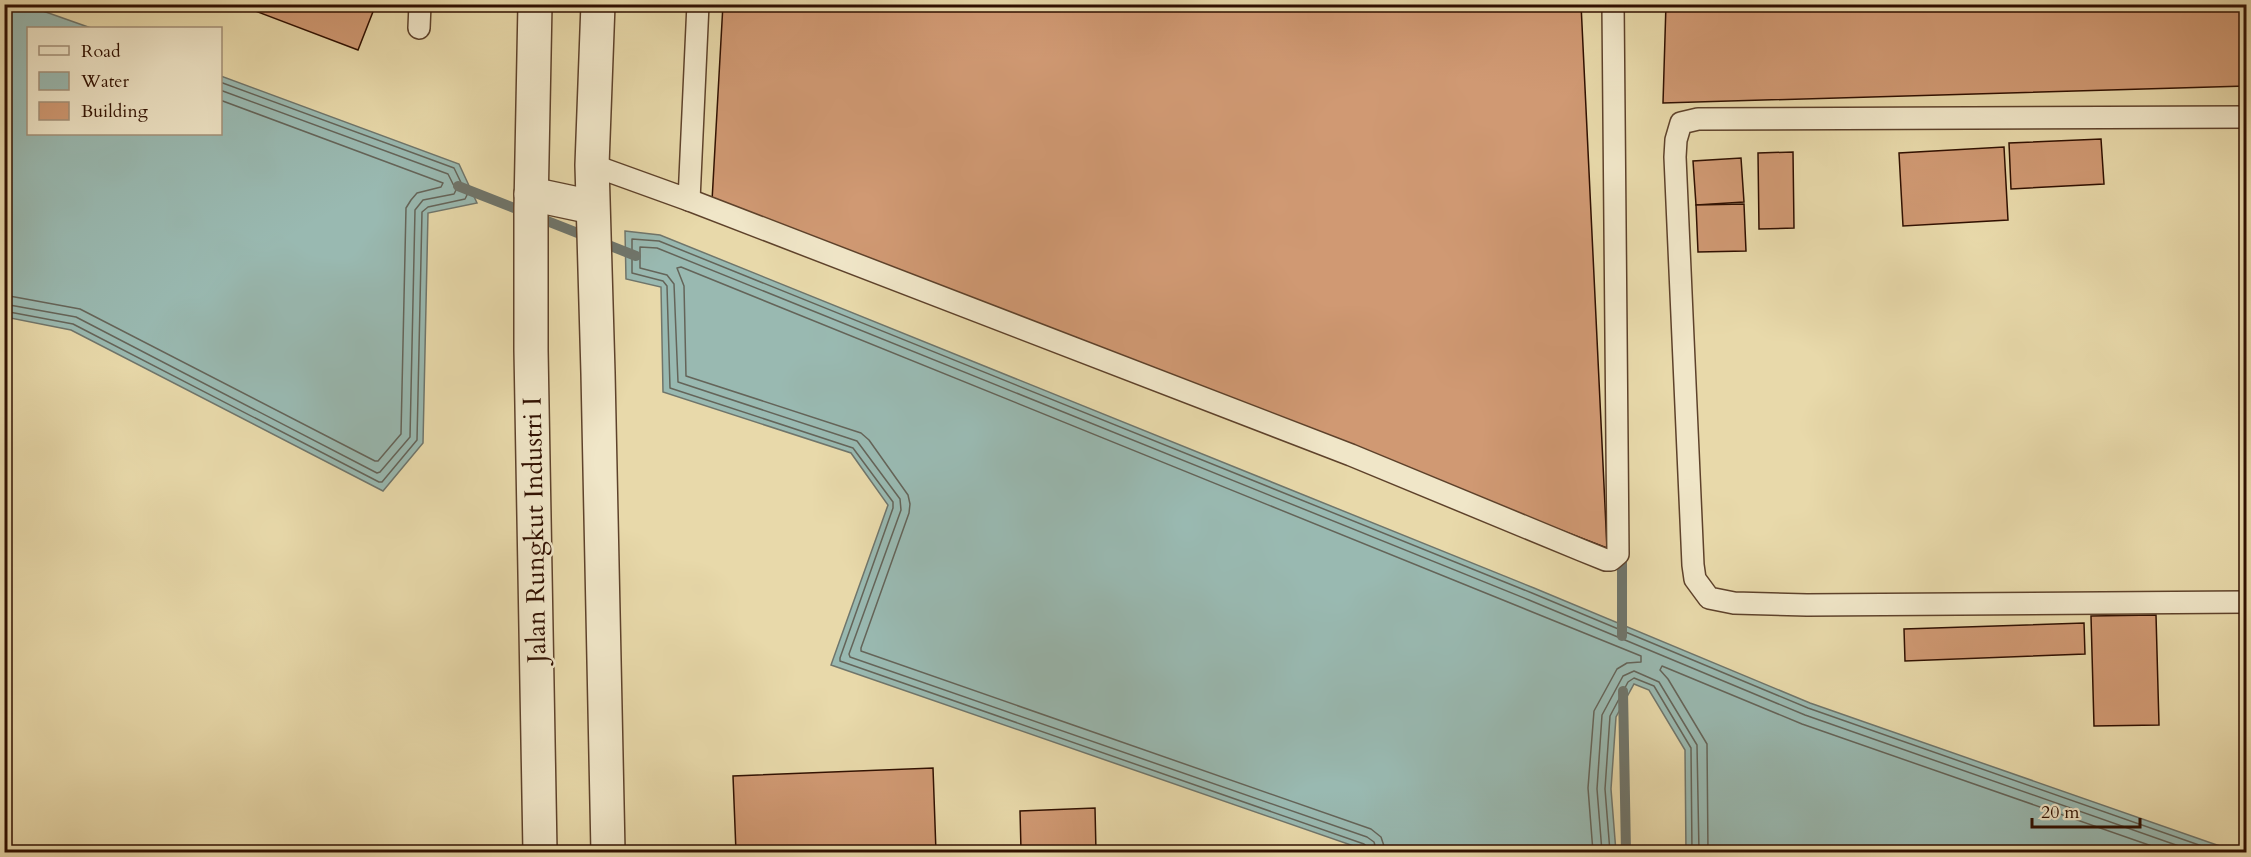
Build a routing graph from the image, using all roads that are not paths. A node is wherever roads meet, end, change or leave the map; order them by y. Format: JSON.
{"nodes":[{"id":1,"x":420,"y":4,"type":"edge"},
{"id":2,"x":535,"y":4,"type":"edge"},
{"id":3,"x":598,"y":4,"type":"edge"},
{"id":4,"x":698,"y":4,"type":"edge"},
{"id":5,"x":1613,"y":4,"type":"edge"},
{"id":6,"x":419,"y":28,"type":"dead end"},
{"id":7,"x":2247,"y":117,"type":"edge"},
{"id":8,"x":592,"y":165,"type":"junction"},
{"id":9,"x":689,"y":200,"type":"junction"},
{"id":10,"x":531,"y":201,"type":"junction"},
{"id":11,"x":593,"y":213,"type":"junction"},
{"id":12,"x":2247,"y":602,"type":"edge"},
{"id":13,"x":540,"y":852,"type":"edge"},
{"id":14,"x":608,"y":852,"type":"edge"}],
"edges":[{"from":1,"to":6,"type":"lane"},
{"from":2,"to":10,"type":"street","name":"Jalan Rungkut Industri I"},
{"from":3,"to":8,"type":"street"},
{"from":4,"to":9,"type":"lane"},
{"from":5,"to":9,"type":"lane"},
{"from":7,"to":12,"type":"lane"},
{"from":8,"to":9,"type":"lane"},
{"from":8,"to":11,"type":"street"},
{"from":10,"to":11,"type":"street"},
{"from":10,"to":13,"type":"street","name":"Jalan Rungkut Industri I"},
{"from":11,"to":14,"type":"street"}]}
